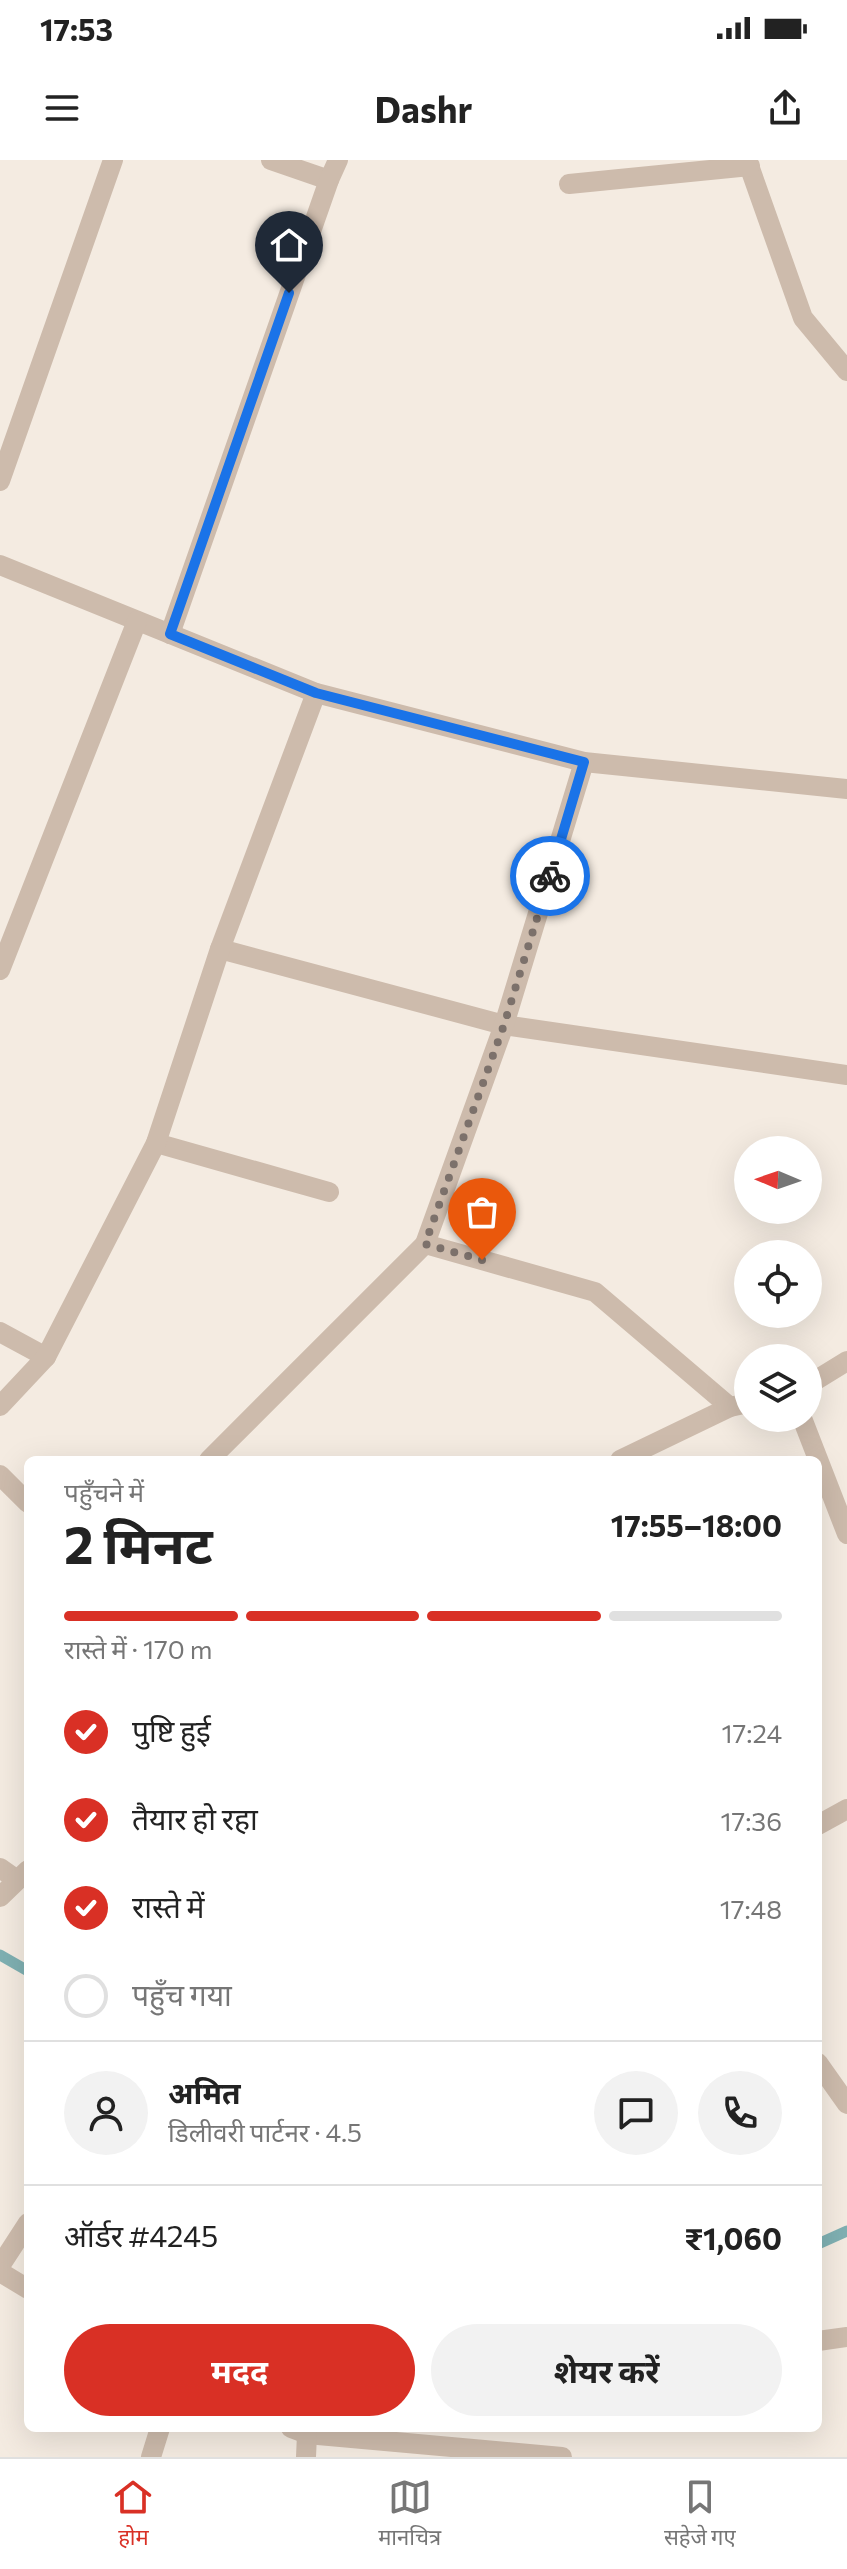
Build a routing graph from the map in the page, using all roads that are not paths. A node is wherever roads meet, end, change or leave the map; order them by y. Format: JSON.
{"nodes":[{"id":1,"x":113,"y":160,"type":"edge"},
{"id":2,"x":271,"y":160,"type":"edge"},
{"id":3,"x":338,"y":160,"type":"edge"},
{"id":4,"x":748,"y":163,"type":"edge"},
{"id":5,"x":329,"y":180,"type":"junction"},
{"id":6,"x":569,"y":184,"type":"dead end"},
{"id":7,"x":847,"y":371,"type":"edge"},
{"id":8,"x":0,"y":481,"type":"edge"},
{"id":9,"x":0,"y":565,"type":"edge"},
{"id":10,"x":137,"y":621,"type":"junction"},
{"id":11,"x":170,"y":634,"type":"junction"},
{"id":12,"x":316,"y":693,"type":"junction"},
{"id":13,"x":584,"y":762,"type":"junction"},
{"id":14,"x":847,"y":789,"type":"edge"},
{"id":15,"x":220,"y":949,"type":"junction"},
{"id":16,"x":0,"y":970,"type":"edge"},
{"id":17,"x":504,"y":1025,"type":"junction"},
{"id":18,"x":847,"y":1075,"type":"edge"},
{"id":19,"x":156,"y":1143,"type":"junction"},
{"id":20,"x":329,"y":1192,"type":"dead end"},
{"id":21,"x":425,"y":1244,"type":"junction"},
{"id":22,"x":0,"y":1332,"type":"edge"},
{"id":23,"x":46,"y":1357,"type":"junction"},
{"id":24,"x":847,"y":1361,"type":"edge"},
{"id":25,"x":822,"y":1376,"type":"edge"},
{"id":26,"x":734,"y":1401,"type":"edge"},
{"id":27,"x":0,"y":1406,"type":"edge"},
{"id":28,"x":734,"y":1407,"type":"edge"},
{"id":29,"x":807,"y":1432,"type":"edge"},
{"id":30,"x":213,"y":1456,"type":"edge"},
{"id":31,"x":629,"y":1456,"type":"edge"},
{"id":32,"x":817,"y":1456,"type":"edge"},
{"id":33,"x":822,"y":1470,"type":"edge"},
{"id":34,"x":0,"y":1475,"type":"edge"},
{"id":35,"x":24,"y":1499,"type":"edge"},
{"id":36,"x":847,"y":1534,"type":"edge"},
{"id":37,"x":847,"y":1809,"type":"edge"},
{"id":38,"x":822,"y":1823,"type":"edge"},
{"id":39,"x":15,"y":1873,"type":"edge"},
{"id":40,"x":0,"y":1897,"type":"edge"},
{"id":41,"x":822,"y":2069,"type":"edge"},
{"id":42,"x":847,"y":2104,"type":"edge"},
{"id":43,"x":24,"y":2230,"type":"edge"},
{"id":44,"x":0,"y":2269,"type":"edge"},
{"id":45,"x":24,"y":2286,"type":"edge"},
{"id":46,"x":847,"y":2337,"type":"edge"},
{"id":47,"x":822,"y":2340,"type":"edge"},
{"id":48,"x":159,"y":2432,"type":"edge"},
{"id":49,"x":299,"y":2432,"type":"edge"},
{"id":50,"x":309,"y":2432,"type":"edge"},
{"id":51,"x":151,"y":2457,"type":"edge"},
{"id":52,"x":306,"y":2457,"type":"edge"},
{"id":53,"x":562,"y":2457,"type":"edge"}],
"edges":[{"from":1,"to":8,"type":"street"},
{"from":2,"to":5,"type":"street"},
{"from":3,"to":5,"type":"street"},
{"from":4,"to":6,"type":"street"},
{"from":4,"to":7,"type":"street"},
{"from":5,"to":11,"type":"street"},
{"from":9,"to":10,"type":"street"},
{"from":10,"to":11,"type":"street"},
{"from":10,"to":16,"type":"street"},
{"from":11,"to":12,"type":"street"},
{"from":12,"to":13,"type":"street"},
{"from":12,"to":15,"type":"street"},
{"from":13,"to":14,"type":"street"},
{"from":13,"to":17,"type":"street"},
{"from":15,"to":17,"type":"street"},
{"from":15,"to":19,"type":"street"},
{"from":17,"to":18,"type":"street"},
{"from":17,"to":21,"type":"street"},
{"from":19,"to":20,"type":"street"},
{"from":19,"to":23,"type":"street"},
{"from":21,"to":26,"type":"street"},
{"from":21,"to":30,"type":"street"},
{"from":22,"to":23,"type":"street"},
{"from":23,"to":27,"type":"street"},
{"from":24,"to":25,"type":"street"},
{"from":28,"to":31,"type":"street"},
{"from":29,"to":32,"type":"street"},
{"from":33,"to":36,"type":"street"},
{"from":34,"to":35,"type":"street"},
{"from":37,"to":38,"type":"street"},
{"from":39,"to":40,"type":"street"},
{"from":41,"to":42,"type":"street"},
{"from":43,"to":44,"type":"street"},
{"from":44,"to":45,"type":"street"},
{"from":46,"to":47,"type":"street"},
{"from":48,"to":51,"type":"street"},
{"from":49,"to":52,"type":"street"},
{"from":50,"to":53,"type":"street"}]}
